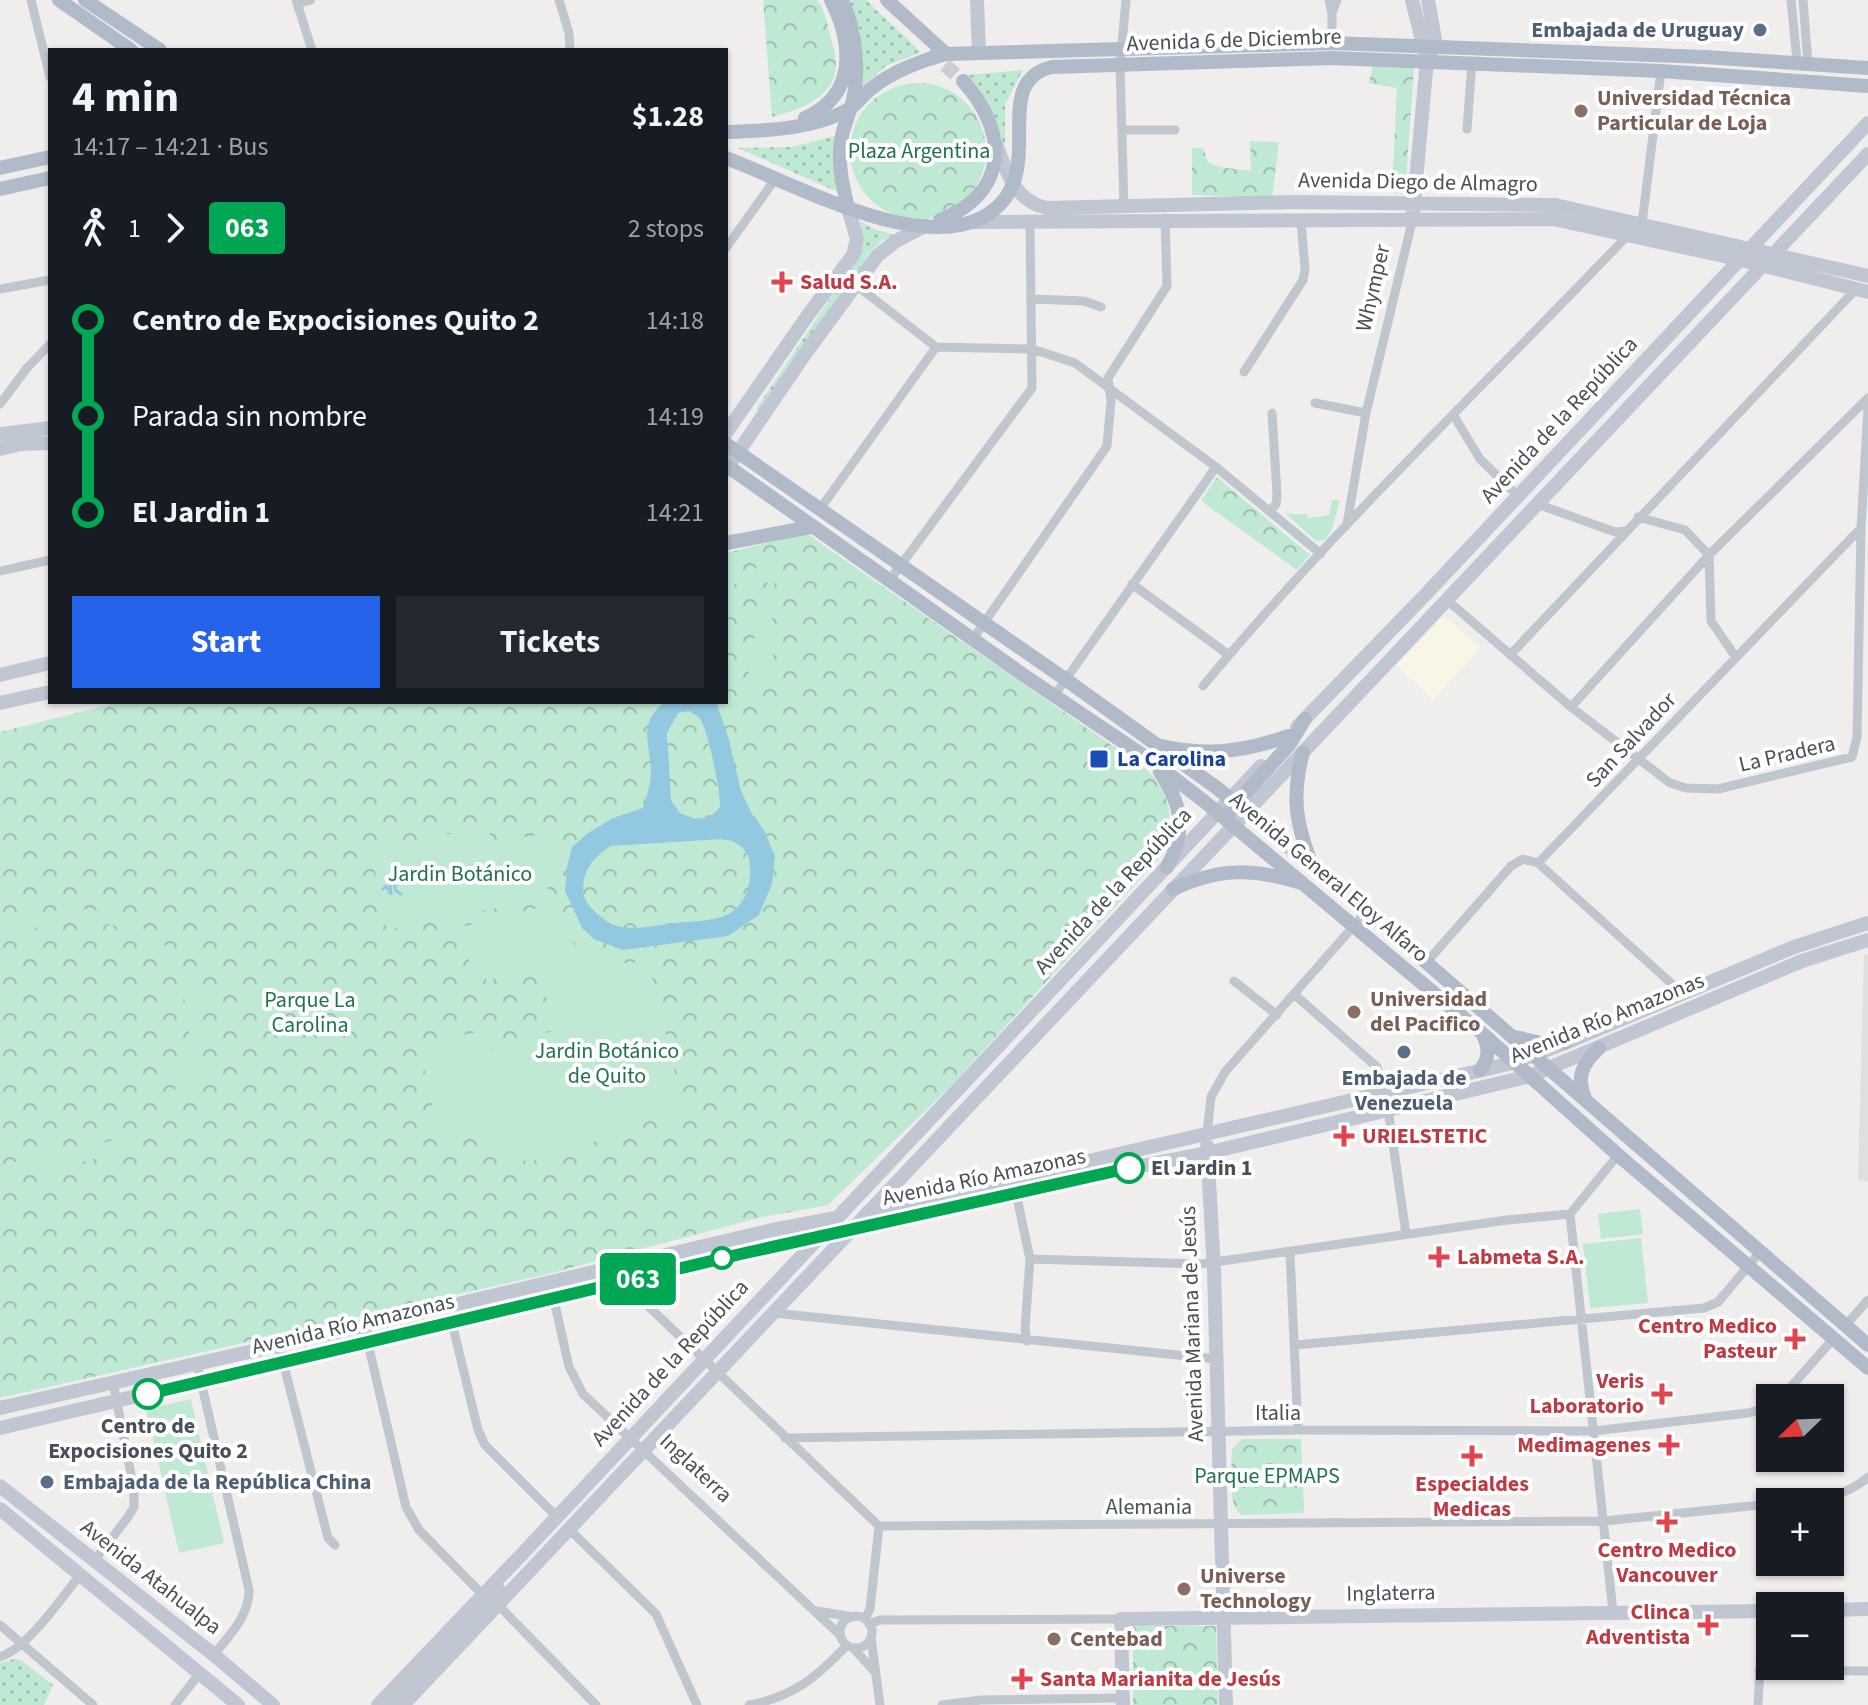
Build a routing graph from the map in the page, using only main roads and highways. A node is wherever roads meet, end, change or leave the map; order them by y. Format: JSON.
{"nodes":[{"id":1,"x":59,"y":0,"type":"edge"},
{"id":2,"x":85,"y":0,"type":"edge"},
{"id":3,"x":831,"y":0,"type":"edge"},
{"id":4,"x":841,"y":0,"type":"edge"},
{"id":5,"x":873,"y":0,"type":"edge"},
{"id":6,"x":887,"y":0,"type":"edge"},
{"id":7,"x":977,"y":0,"type":"edge"},
{"id":8,"x":1412,"y":0,"type":"edge"},
{"id":9,"x":1428,"y":0,"type":"edge"},
{"id":10,"x":1429,"y":44,"type":"junction"},
{"id":11,"x":128,"y":48,"type":"edge"},
{"id":12,"x":157,"y":48,"type":"edge"},
{"id":13,"x":929,"y":51,"type":"tunnel mouth"},
{"id":14,"x":979,"y":53,"type":"junction"},
{"id":15,"x":946,"y":54,"type":"junction"},
{"id":16,"x":1427,"y":60,"type":"junction"},
{"id":17,"x":1868,"y":68,"type":"edge"},
{"id":18,"x":963,"y":81,"type":"tunnel mouth"},
{"id":19,"x":1867,"y":86,"type":"edge"},
{"id":20,"x":851,"y":109,"type":"junction"},
{"id":21,"x":1868,"y":123,"type":"edge"},
{"id":22,"x":783,"y":129,"type":"junction"},
{"id":23,"x":728,"y":132,"type":"edge"},
{"id":24,"x":995,"y":144,"type":"junction"},
{"id":25,"x":1868,"y":154,"type":"edge"},
{"id":26,"x":48,"y":157,"type":"edge"},
{"id":27,"x":728,"y":159,"type":"edge"},
{"id":28,"x":0,"y":168,"type":"edge"},
{"id":29,"x":48,"y":178,"type":"edge"},
{"id":30,"x":1013,"y":185,"type":"junction"},
{"id":31,"x":0,"y":189,"type":"edge"},
{"id":32,"x":1415,"y":205,"type":"junction"},
{"id":33,"x":848,"y":208,"type":"junction"},
{"id":34,"x":1125,"y":214,"type":"junction"},
{"id":35,"x":973,"y":222,"type":"junction"},
{"id":36,"x":1412,"y":222,"type":"junction"},
{"id":37,"x":925,"y":226,"type":"junction"},
{"id":38,"x":1745,"y":254,"type":"junction"},
{"id":39,"x":1767,"y":259,"type":"junction"},
{"id":40,"x":1868,"y":276,"type":"edge"},
{"id":41,"x":1864,"y":288,"type":"edge"},
{"id":42,"x":48,"y":428,"type":"edge"},
{"id":43,"x":728,"y":430,"type":"edge"},
{"id":44,"x":0,"y":434,"type":"edge"},
{"id":45,"x":48,"y":443,"type":"edge"},
{"id":46,"x":732,"y":448,"type":"edge"},
{"id":47,"x":0,"y":449,"type":"edge"},
{"id":48,"x":728,"y":468,"type":"edge"},
{"id":49,"x":811,"y":527,"type":"junction"},
{"id":50,"x":728,"y":543,"type":"edge"},
{"id":51,"x":48,"y":663,"type":"edge"},
{"id":52,"x":0,"y":675,"type":"edge"},
{"id":53,"x":48,"y":692,"type":"edge"},
{"id":54,"x":0,"y":703,"type":"edge"},
{"id":55,"x":1305,"y":719,"type":"junction"},
{"id":56,"x":1289,"y":736,"type":"junction"},
{"id":57,"x":1154,"y":744,"type":"junction"},
{"id":58,"x":1303,"y":752,"type":"junction"},
{"id":59,"x":1153,"y":762,"type":"junction"},
{"id":60,"x":1237,"y":805,"type":"junction"},
{"id":61,"x":1218,"y":812,"type":"junction"},
{"id":62,"x":1234,"y":825,"type":"junction"},
{"id":63,"x":1167,"y":867,"type":"junction"},
{"id":64,"x":1313,"y":868,"type":"junction"},
{"id":65,"x":1302,"y":884,"type":"junction"},
{"id":66,"x":1173,"y":889,"type":"junction"},
{"id":67,"x":1868,"y":923,"type":"edge"},
{"id":68,"x":1868,"y":940,"type":"edge"},
{"id":69,"x":1483,"y":1034,"type":"junction"},
{"id":70,"x":1508,"y":1035,"type":"junction"},
{"id":71,"x":1565,"y":1043,"type":"junction"},
{"id":72,"x":1599,"y":1048,"type":"junction"},
{"id":73,"x":1531,"y":1055,"type":"junction"},
{"id":74,"x":1513,"y":1063,"type":"junction"},
{"id":75,"x":1548,"y":1069,"type":"junction"},
{"id":76,"x":1480,"y":1070,"type":"junction"},
{"id":77,"x":1530,"y":1076,"type":"junction"},
{"id":78,"x":1586,"y":1101,"type":"junction"},
{"id":79,"x":1207,"y":1133,"type":"junction"},
{"id":80,"x":1207,"y":1153,"type":"junction"},
{"id":81,"x":907,"y":1171,"type":"junction"},
{"id":82,"x":929,"y":1198,"type":"junction"},
{"id":83,"x":868,"y":1212,"type":"junction"},
{"id":84,"x":835,"y":1218,"type":"junction"},
{"id":85,"x":851,"y":1230,"type":"junction"},
{"id":86,"x":817,"y":1238,"type":"junction"},
{"id":87,"x":745,"y":1253,"type":"junction"},
{"id":88,"x":779,"y":1278,"type":"junction"},
{"id":89,"x":1868,"y":1345,"type":"edge"},
{"id":90,"x":1868,"y":1368,"type":"edge"},
{"id":91,"x":0,"y":1408,"type":"edge"},
{"id":92,"x":0,"y":1428,"type":"edge"},
{"id":93,"x":0,"y":1486,"type":"edge"},
{"id":94,"x":0,"y":1510,"type":"edge"},
{"id":95,"x":37,"y":1539,"type":"junction"},
{"id":96,"x":525,"y":1551,"type":"junction"},
{"id":97,"x":499,"y":1595,"type":"junction"},
{"id":98,"x":1868,"y":1609,"type":"edge"},
{"id":99,"x":1844,"y":1610,"type":"edge"},
{"id":100,"x":158,"y":1611,"type":"junction"},
{"id":101,"x":1756,"y":1611,"type":"edge"},
{"id":102,"x":132,"y":1615,"type":"junction"},
{"id":103,"x":1224,"y":1618,"type":"junction"},
{"id":104,"x":174,"y":1638,"type":"junction"},
{"id":105,"x":423,"y":1658,"type":"junction"},
{"id":106,"x":433,"y":1674,"type":"junction"},
{"id":107,"x":402,"y":1680,"type":"junction"},
{"id":108,"x":417,"y":1690,"type":"junction"},
{"id":109,"x":1122,"y":1701,"type":"edge"},
{"id":110,"x":399,"y":1704,"type":"edge"},
{"id":111,"x":238,"y":1705,"type":"edge"},
{"id":112,"x":251,"y":1705,"type":"edge"},
{"id":113,"x":261,"y":1705,"type":"edge"},
{"id":114,"x":273,"y":1705,"type":"edge"},
{"id":115,"x":378,"y":1705,"type":"edge"},
{"id":116,"x":1226,"y":1705,"type":"edge"}],
"edges":[{"from":1,"to":11,"type":"main road"},
{"from":2,"to":12,"type":"main road"},
{"from":3,"to":22,"type":"main road"},
{"from":4,"to":20,"type":"main road"},
{"from":5,"to":13,"type":"main road"},
{"from":6,"to":15,"type":"main road"},
{"from":7,"to":14,"type":"main road"},
{"from":8,"to":10,"type":"main road"},
{"from":9,"to":10,"type":"main road"},
{"from":10,"to":14,"type":"main road","name":"Avenida 6 de Diciembre"},
{"from":10,"to":16,"type":"main road","name":"Whymper"},
{"from":10,"to":17,"type":"main road","name":"Avenida 6 de Diciembre"},
{"from":14,"to":15,"type":"main road","name":"Avenida 6 de Diciembre"},
{"from":15,"to":20,"type":"main road","name":"Avenida 6 de Diciembre"},
{"from":16,"to":19,"type":"main road","name":"Avenida 6 de Diciembre"},
{"from":16,"to":30,"type":"main road","name":"Avenida 6 de Diciembre"},
{"from":16,"to":32,"type":"main road","name":"Whymper"},
{"from":18,"to":24,"type":"main road"},
{"from":20,"to":22,"type":"main road","name":"Avenida 6 de Diciembre"},
{"from":20,"to":33,"type":"main road"},
{"from":21,"to":38,"type":"main road","name":"Avenida de la República"},
{"from":22,"to":23,"type":"main road","name":"Avenida 6 de Diciembre"},
{"from":24,"to":30,"type":"main road"},
{"from":24,"to":37,"type":"main road"},
{"from":25,"to":39,"type":"main road","name":"Avenida de la República"},
{"from":26,"to":28,"type":"main road"},
{"from":27,"to":33,"type":"main road"},
{"from":29,"to":31,"type":"main road"},
{"from":30,"to":34,"type":"main road","name":"Avenida Diego de Almagro"},
{"from":30,"to":35,"type":"main road"},
{"from":32,"to":34,"type":"main road","name":"Avenida Diego de Almagro"},
{"from":32,"to":36,"type":"main road","name":"Whymper"},
{"from":32,"to":38,"type":"main road","name":"Avenida Diego de Almagro"},
{"from":33,"to":37,"type":"main road"},
{"from":33,"to":43,"type":"main road"},
{"from":34,"to":35,"type":"main road","name":"Avenida Diego de Almagro"},
{"from":34,"to":36,"type":"main road","name":"Avenida Diego de Almagro"},
{"from":35,"to":37,"type":"main road"},
{"from":36,"to":38,"type":"main road","name":"Avenida Diego de Almagro"},
{"from":37,"to":46,"type":"main road"},
{"from":38,"to":39,"type":"main road","name":"Avenida Diego de Almagro"},
{"from":38,"to":55,"type":"main road","name":"Avenida de la República"},
{"from":39,"to":40,"type":"main road","name":"Avenida Diego de Almagro"},
{"from":39,"to":41,"type":"main road","name":"Avenida Diego de Almagro"},
{"from":39,"to":58,"type":"main road","name":"Avenida de la República"},
{"from":42,"to":44,"type":"main road"},
{"from":45,"to":47,"type":"main road"},
{"from":46,"to":57,"type":"main road","name":"Avenida General Eloy Alfaro"},
{"from":48,"to":49,"type":"main road","name":"Avenida General Eloy Alfaro"},
{"from":49,"to":50,"type":"main road"},
{"from":49,"to":59,"type":"main road","name":"Avenida General Eloy Alfaro"},
{"from":51,"to":52,"type":"main road"},
{"from":53,"to":54,"type":"main road"},
{"from":55,"to":56,"type":"main road","name":"Avenida de la República"},
{"from":55,"to":60,"type":"main road"},
{"from":56,"to":57,"type":"main road"},
{"from":56,"to":60,"type":"main road","name":"Avenida de la República"},
{"from":57,"to":60,"type":"main road","name":"Avenida General Eloy Alfaro"},
{"from":58,"to":60,"type":"main road","name":"Avenida de la República"},
{"from":58,"to":64,"type":"main road"},
{"from":59,"to":61,"type":"main road","name":"Avenida General Eloy Alfaro"},
{"from":59,"to":63,"type":"main road"},
{"from":60,"to":61,"type":"main road","name":"Avenida de la República"},
{"from":60,"to":62,"type":"main road"},
{"from":60,"to":64,"type":"main road","name":"Avenida General Eloy Alfaro"},
{"from":61,"to":62,"type":"main road","name":"Avenida General Eloy Alfaro"},
{"from":61,"to":63,"type":"main road","name":"Avenida de la República"},
{"from":62,"to":65,"type":"main road","name":"Avenida General Eloy Alfaro"},
{"from":62,"to":66,"type":"main road","name":"Avenida de la República"},
{"from":63,"to":84,"type":"main road","name":"Avenida de la República"},
{"from":64,"to":70,"type":"main road","name":"Avenida General Eloy Alfaro"},
{"from":65,"to":66,"type":"main road"},
{"from":65,"to":69,"type":"main road","name":"Avenida General Eloy Alfaro"},
{"from":66,"to":81,"type":"main road","name":"Avenida de la República"},
{"from":67,"to":71,"type":"main road","name":"Avenida Río Amazonas"},
{"from":68,"to":72,"type":"main road","name":"Avenida Río Amazonas"},
{"from":69,"to":74,"type":"main road","name":"Avenida General Eloy Alfaro"},
{"from":69,"to":76,"type":"main road"},
{"from":70,"to":71,"type":"main road"},
{"from":70,"to":73,"type":"main road","name":"Avenida General Eloy Alfaro"},
{"from":71,"to":73,"type":"main road","name":"Avenida Río Amazonas"},
{"from":72,"to":75,"type":"main road","name":"Avenida Río Amazonas"},
{"from":72,"to":78,"type":"main road"},
{"from":73,"to":74,"type":"main road","name":"Avenida Río Amazonas"},
{"from":73,"to":75,"type":"main road","name":"Avenida General Eloy Alfaro"},
{"from":74,"to":76,"type":"main road","name":"Avenida Río Amazonas"},
{"from":74,"to":77,"type":"main road","name":"Avenida General Eloy Alfaro"},
{"from":75,"to":77,"type":"main road","name":"Avenida Río Amazonas"},
{"from":75,"to":78,"type":"main road","name":"Avenida General Eloy Alfaro"},
{"from":76,"to":79,"type":"main road","name":"Avenida Río Amazonas"},
{"from":77,"to":80,"type":"main road","name":"Avenida Río Amazonas"},
{"from":77,"to":90,"type":"main road","name":"Avenida General Eloy Alfaro"},
{"from":78,"to":89,"type":"main road","name":"Avenida General Eloy Alfaro"},
{"from":79,"to":80,"type":"main road","name":"Avenida Mariana de Jesús"},
{"from":79,"to":82,"type":"main road","name":"Avenida Río Amazonas"},
{"from":80,"to":85,"type":"main road","name":"Avenida Río Amazonas"},
{"from":80,"to":103,"type":"main road","name":"Avenida Mariana de Jesús"},
{"from":81,"to":82,"type":"main road"},
{"from":81,"to":83,"type":"main road","name":"Avenida de la República"},
{"from":82,"to":83,"type":"main road","name":"Avenida Río Amazonas"},
{"from":83,"to":84,"type":"main road","name":"Avenida Río Amazonas"},
{"from":83,"to":85,"type":"main road","name":"Avenida de la República"},
{"from":84,"to":86,"type":"main road","name":"Avenida de la República"},
{"from":84,"to":91,"type":"main road","name":"Avenida Río Amazonas"},
{"from":85,"to":86,"type":"main road","name":"Avenida Río Amazonas"},
{"from":85,"to":97,"type":"main road","name":"Avenida de la República"},
{"from":86,"to":87,"type":"main road","name":"Avenida Río Amazonas"},
{"from":86,"to":88,"type":"main road","name":"Avenida de la República"},
{"from":87,"to":88,"type":"main road"},
{"from":87,"to":92,"type":"main road","name":"Avenida Río Amazonas"},
{"from":88,"to":96,"type":"main road","name":"Avenida de la República"},
{"from":93,"to":100,"type":"main road","name":"Avenida Atahualpa"},
{"from":94,"to":95,"type":"main road","name":"Avenida Atahualpa"},
{"from":95,"to":102,"type":"main road","name":"Avenida Atahualpa"},
{"from":95,"to":104,"type":"main road"},
{"from":96,"to":97,"type":"main road","name":"Avenida de la República"},
{"from":96,"to":105,"type":"main road","name":"Avenida de la República"},
{"from":97,"to":106,"type":"main road","name":"Avenida de la República"},
{"from":97,"to":110,"type":"main road","name":"Avenida de la República","bridge":true},
{"from":98,"to":99,"type":"main road"},
{"from":100,"to":104,"type":"main road"},
{"from":100,"to":114,"type":"main road","name":"Avenida Atahualpa"},
{"from":101,"to":103,"type":"main road","name":"Inglaterra"},
{"from":102,"to":104,"type":"main road"},
{"from":102,"to":111,"type":"main road","name":"Avenida Atahualpa"},
{"from":103,"to":109,"type":"main road","name":"Inglaterra"},
{"from":103,"to":116,"type":"main road","name":"Avenida Mariana de Jesús"},
{"from":104,"to":112,"type":"main road"},
{"from":104,"to":113,"type":"main road","name":"Avenida Atahualpa"},
{"from":105,"to":106,"type":"main road"},
{"from":105,"to":107,"type":"main road","name":"Avenida de la República"},
{"from":106,"to":108,"type":"main road","name":"Avenida de la República"},
{"from":107,"to":108,"type":"main road"},
{"from":107,"to":115,"type":"main road","name":"Avenida de la República"},
{"from":108,"to":110,"type":"main road","name":"Avenida de la República"}]}
